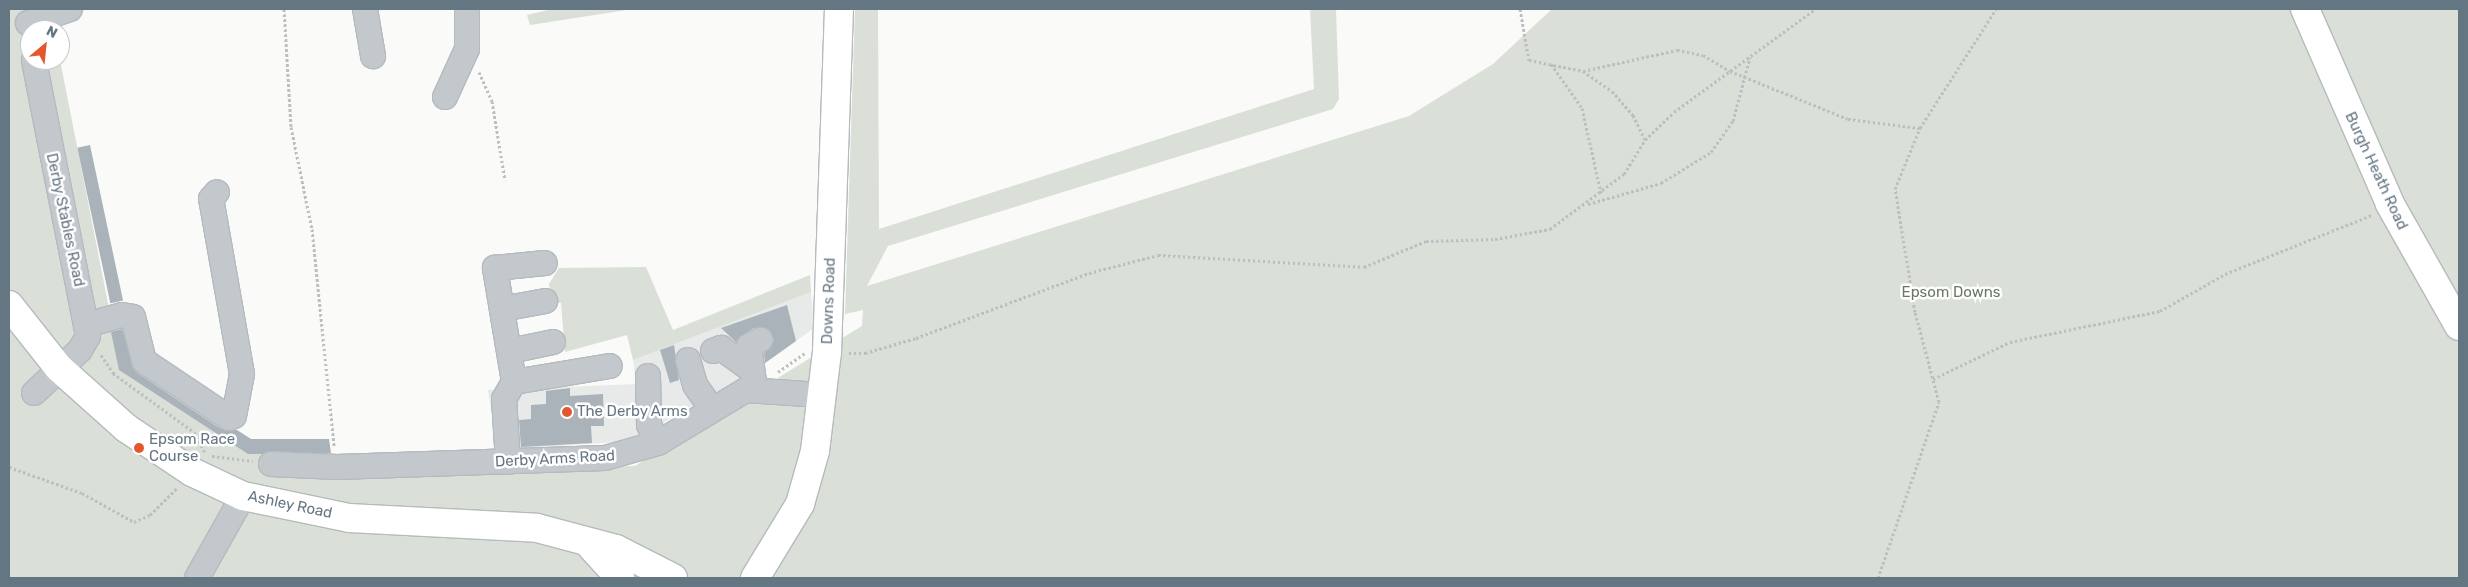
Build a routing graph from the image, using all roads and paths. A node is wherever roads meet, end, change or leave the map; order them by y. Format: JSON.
{"nodes":[{"id":1,"x":70,"y":9,"type":"edge"},
{"id":2,"x":284,"y":9,"type":"edge"},
{"id":3,"x":365,"y":9,"type":"edge"},
{"id":4,"x":468,"y":9,"type":"edge"},
{"id":5,"x":839,"y":9,"type":"edge"},
{"id":6,"x":1520,"y":9,"type":"edge"},
{"id":7,"x":1815,"y":9,"type":"edge"},
{"id":8,"x":1996,"y":9,"type":"edge"},
{"id":9,"x":2305,"y":9,"type":"edge"},
{"id":10,"x":34,"y":20,"type":"edge"},
{"id":11,"x":467,"y":49,"type":"junction"},
{"id":12,"x":373,"y":56,"type":"dead end"},
{"id":13,"x":1750,"y":56,"type":"junction"},
{"id":14,"x":1551,"y":64,"type":"junction"},
{"id":15,"x":36,"y":70,"type":"edge"},
{"id":16,"x":1583,"y":72,"type":"junction"},
{"id":17,"x":1730,"y":72,"type":"junction"},
{"id":18,"x":1743,"y":77,"type":"junction"},
{"id":19,"x":446,"y":97,"type":"dead end"},
{"id":20,"x":1920,"y":128,"type":"junction"},
{"id":21,"x":1645,"y":140,"type":"junction"},
{"id":22,"x":505,"y":180,"type":"dead end"},
{"id":23,"x":217,"y":192,"type":"dead end"},
{"id":24,"x":1601,"y":192,"type":"junction"},
{"id":25,"x":1604,"y":197,"type":"junction"},
{"id":26,"x":2390,"y":204,"type":"junction"},
{"id":27,"x":1586,"y":205,"type":"junction"},
{"id":28,"x":545,"y":262,"type":"dead end"},
{"id":29,"x":545,"y":301,"type":"dead end"},
{"id":30,"x":9,"y":305,"type":"edge"},
{"id":31,"x":502,"y":309,"type":"junction"},
{"id":32,"x":2459,"y":326,"type":"edge"},
{"id":33,"x":87,"y":330,"type":"junction"},
{"id":34,"x":760,"y":340,"type":"dead end"},
{"id":35,"x":554,"y":342,"type":"dead end"},
{"id":36,"x":713,"y":350,"type":"dead end"},
{"id":37,"x":510,"y":351,"type":"junction"},
{"id":38,"x":827,"y":352,"type":"junction"},
{"id":39,"x":688,"y":360,"type":"dead end"},
{"id":40,"x":610,"y":366,"type":"dead end"},
{"id":41,"x":59,"y":368,"type":"junction"},
{"id":42,"x":648,"y":376,"type":"dead end"},
{"id":43,"x":1933,"y":379,"type":"junction"},
{"id":44,"x":514,"y":382,"type":"junction"},
{"id":45,"x":758,"y":382,"type":"junction"},
{"id":46,"x":34,"y":394,"type":"dead end"},
{"id":47,"x":822,"y":395,"type":"junction"},
{"id":48,"x":712,"y":409,"type":"junction"},
{"id":49,"x":658,"y":442,"type":"junction"},
{"id":50,"x":508,"y":462,"type":"junction"},
{"id":51,"x":199,"y":463,"type":"junction"},
{"id":52,"x":271,"y":464,"type":"joint"},
{"id":53,"x":9,"y":467,"type":"edge"},
{"id":54,"x":337,"y":467,"type":"junction"},
{"id":55,"x":243,"y":496,"type":"junction"},
{"id":56,"x":581,"y":537,"type":"junction"},
{"id":57,"x":197,"y":578,"type":"edge"},
{"id":58,"x":620,"y":578,"type":"edge"},
{"id":59,"x":673,"y":578,"type":"edge"},
{"id":60,"x":754,"y":578,"type":"edge"},
{"id":61,"x":1878,"y":578,"type":"edge"}],
"edges":[{"from":1,"to":10,"type":"street"},
{"from":2,"to":54,"type":"path"},
{"from":3,"to":12,"type":"street"},
{"from":4,"to":11,"type":"street"},
{"from":5,"to":38,"type":"main road","name":"Downs Road"},
{"from":6,"to":14,"type":"path"},
{"from":7,"to":13,"type":"path"},
{"from":8,"to":20,"type":"path"},
{"from":9,"to":26,"type":"main road","name":"Burgh Heath Road"},
{"from":11,"to":19,"type":"street"},
{"from":11,"to":22,"type":"path"},
{"from":13,"to":17,"type":"path"},
{"from":13,"to":18,"type":"path"},
{"from":14,"to":16,"type":"path"},
{"from":14,"to":24,"type":"path"},
{"from":15,"to":33,"type":"street","name":"Derby Stables Road"},
{"from":16,"to":17,"type":"path"},
{"from":16,"to":21,"type":"path"},
{"from":17,"to":18,"type":"path"},
{"from":17,"to":21,"type":"path"},
{"from":18,"to":20,"type":"path"},
{"from":18,"to":25,"type":"path"},
{"from":20,"to":43,"type":"path"},
{"from":21,"to":24,"type":"path"},
{"from":23,"to":33,"type":"street"},
{"from":24,"to":25,"type":"path"},
{"from":24,"to":27,"type":"path"},
{"from":25,"to":27,"type":"path"},
{"from":26,"to":32,"type":"main road","name":"Burgh Heath Road"},
{"from":26,"to":43,"type":"path"},
{"from":27,"to":38,"type":"path"},
{"from":28,"to":31,"type":"street"},
{"from":29,"to":31,"type":"street"},
{"from":30,"to":41,"type":"main road","name":"Ashley Road"},
{"from":31,"to":37,"type":"street"},
{"from":33,"to":41,"type":"street"},
{"from":33,"to":51,"type":"path"},
{"from":34,"to":45,"type":"street"},
{"from":35,"to":37,"type":"street"},
{"from":36,"to":45,"type":"street"},
{"from":37,"to":44,"type":"street"},
{"from":38,"to":45,"type":"path"},
{"from":38,"to":47,"type":"main road","name":"Downs Road"},
{"from":39,"to":48,"type":"street"},
{"from":40,"to":44,"type":"street"},
{"from":41,"to":46,"type":"street"},
{"from":41,"to":51,"type":"main road","name":"Ashley Road"},
{"from":42,"to":49,"type":"street"},
{"from":43,"to":61,"type":"path"},
{"from":44,"to":50,"type":"street"},
{"from":45,"to":47,"type":"street"},
{"from":45,"to":48,"type":"street","name":"Derby Arms Road"},
{"from":47,"to":60,"type":"main road","name":"Downs Road"},
{"from":48,"to":49,"type":"street","name":"Derby Arms Road"},
{"from":49,"to":50,"type":"street","name":"Derby Arms Road"},
{"from":50,"to":54,"type":"street","name":"Derby Arms Road"},
{"from":51,"to":52,"type":"path"},
{"from":51,"to":53,"type":"path"},
{"from":51,"to":55,"type":"main road","name":"Ashley Road"},
{"from":52,"to":54,"type":"street","name":"Derby Arms Road"},
{"from":55,"to":56,"type":"main road","name":"Ashley Road"},
{"from":55,"to":57,"type":"street"},
{"from":56,"to":58,"type":"main road"},
{"from":56,"to":59,"type":"main road","name":"Ashley Road"}]}
